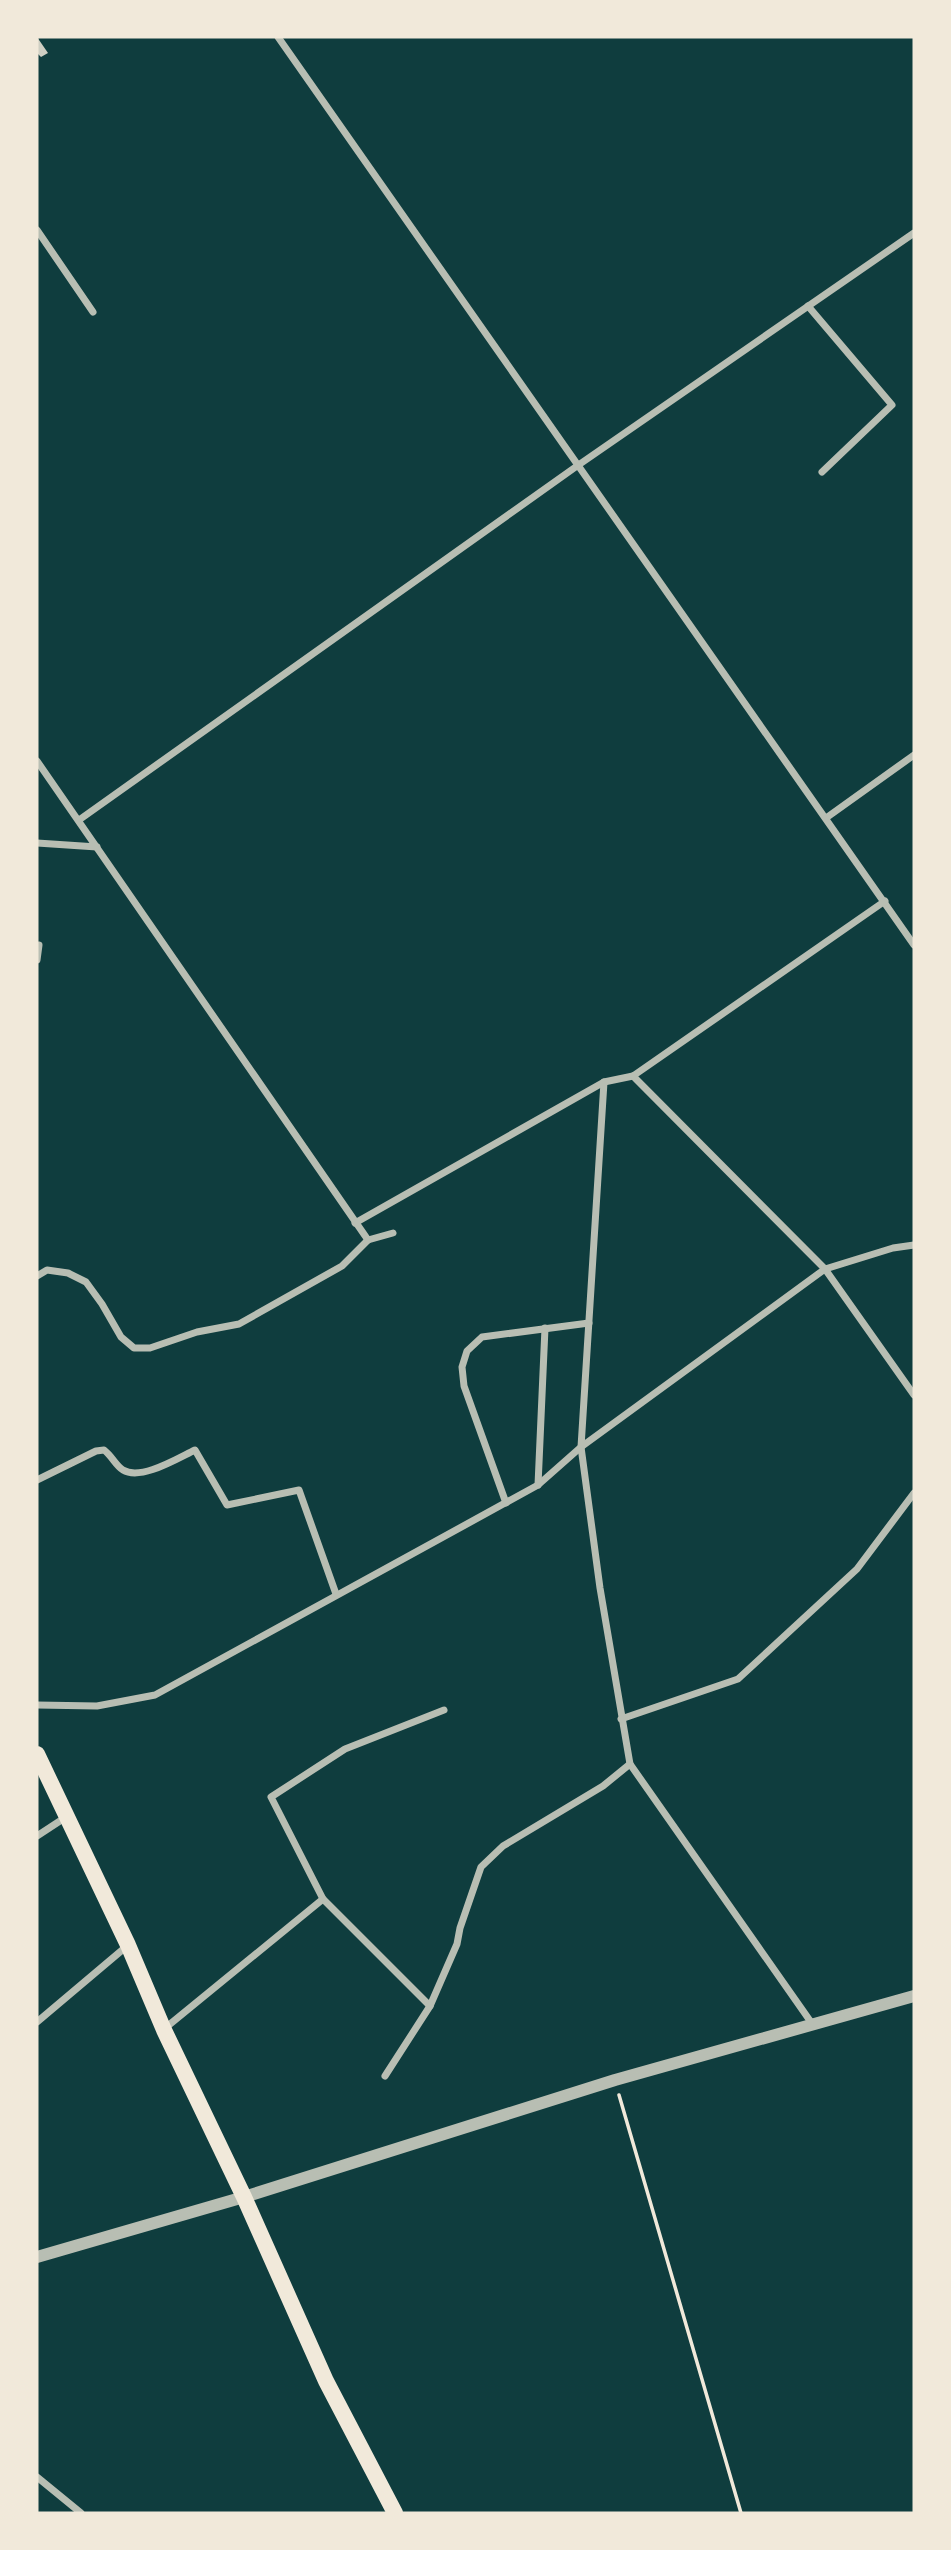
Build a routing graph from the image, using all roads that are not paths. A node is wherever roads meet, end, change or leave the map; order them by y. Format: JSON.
{"nodes":[{"id":1,"x":278,"y":37,"type":"edge"},
{"id":2,"x":37,"y":230,"type":"edge"},
{"id":3,"x":914,"y":233,"type":"edge"},
{"id":4,"x":808,"y":306,"type":"junction"},
{"id":5,"x":93,"y":312,"type":"dead end"},
{"id":6,"x":577,"y":466,"type":"junction"},
{"id":7,"x":822,"y":472,"type":"dead end"},
{"id":8,"x":914,"y":755,"type":"edge"},
{"id":9,"x":37,"y":761,"type":"edge"},
{"id":10,"x":826,"y":818,"type":"junction"},
{"id":11,"x":79,"y":820,"type":"junction"},
{"id":12,"x":37,"y":843,"type":"edge"},
{"id":13,"x":97,"y":847,"type":"junction"},
{"id":14,"x":885,"y":901,"type":"junction"},
{"id":15,"x":39,"y":945,"type":"dead end"},
{"id":16,"x":914,"y":945,"type":"edge"},
{"id":17,"x":37,"y":960,"type":"edge"},
{"id":18,"x":633,"y":1076,"type":"junction"},
{"id":19,"x":604,"y":1082,"type":"junction"},
{"id":20,"x":355,"y":1223,"type":"junction"},
{"id":21,"x":393,"y":1233,"type":"dead end"},
{"id":22,"x":368,"y":1240,"type":"junction"},
{"id":23,"x":914,"y":1245,"type":"edge"},
{"id":24,"x":825,"y":1269,"type":"junction"},
{"id":25,"x":37,"y":1276,"type":"edge"},
{"id":26,"x":589,"y":1323,"type":"junction"},
{"id":27,"x":545,"y":1328,"type":"junction"},
{"id":28,"x":914,"y":1395,"type":"edge"},
{"id":29,"x":581,"y":1447,"type":"junction"},
{"id":30,"x":37,"y":1480,"type":"edge"},
{"id":31,"x":538,"y":1485,"type":"junction"},
{"id":32,"x":914,"y":1493,"type":"edge"},
{"id":33,"x":506,"y":1503,"type":"junction"},
{"id":34,"x":336,"y":1594,"type":"junction"},
{"id":35,"x":37,"y":1705,"type":"edge"},
{"id":36,"x":444,"y":1710,"type":"dead end"},
{"id":37,"x":621,"y":1719,"type":"junction"},
{"id":38,"x":37,"y":1754,"type":"edge"},
{"id":39,"x":630,"y":1764,"type":"junction"},
{"id":40,"x":66,"y":1816,"type":"junction"},
{"id":41,"x":37,"y":1836,"type":"edge"},
{"id":42,"x":323,"y":1899,"type":"junction"},
{"id":43,"x":128,"y":1945,"type":"junction"},
{"id":44,"x":914,"y":1996,"type":"edge"},
{"id":45,"x":430,"y":2007,"type":"junction"},
{"id":46,"x":37,"y":2022,"type":"edge"},
{"id":47,"x":814,"y":2026,"type":"junction"},
{"id":48,"x":164,"y":2030,"type":"junction"},
{"id":49,"x":385,"y":2076,"type":"dead end"},
{"id":50,"x":244,"y":2197,"type":"junction"},
{"id":51,"x":37,"y":2257,"type":"edge"},
{"id":52,"x":37,"y":2477,"type":"edge"},
{"id":53,"x":81,"y":2513,"type":"edge"},
{"id":54,"x":395,"y":2513,"type":"edge"}],
"edges":[{"from":1,"to":6,"type":"street"},
{"from":2,"to":5,"type":"street"},
{"from":3,"to":4,"type":"street"},
{"from":4,"to":6,"type":"street"},
{"from":4,"to":7,"type":"street"},
{"from":6,"to":10,"type":"street"},
{"from":6,"to":11,"type":"street"},
{"from":8,"to":10,"type":"street"},
{"from":9,"to":11,"type":"street"},
{"from":10,"to":14,"type":"street"},
{"from":11,"to":13,"type":"street"},
{"from":12,"to":13,"type":"street"},
{"from":13,"to":20,"type":"street"},
{"from":14,"to":16,"type":"street"},
{"from":14,"to":18,"type":"street"},
{"from":15,"to":17,"type":"street"},
{"from":18,"to":19,"type":"street"},
{"from":18,"to":24,"type":"street"},
{"from":19,"to":20,"type":"street"},
{"from":19,"to":26,"type":"street"},
{"from":20,"to":22,"type":"street"},
{"from":21,"to":22,"type":"street"},
{"from":22,"to":25,"type":"street"},
{"from":23,"to":24,"type":"street"},
{"from":24,"to":28,"type":"street"},
{"from":24,"to":29,"type":"street"},
{"from":26,"to":27,"type":"street"},
{"from":26,"to":29,"type":"street"},
{"from":27,"to":31,"type":"street"},
{"from":27,"to":33,"type":"street"},
{"from":29,"to":31,"type":"street"},
{"from":29,"to":37,"type":"street"},
{"from":30,"to":34,"type":"street"},
{"from":31,"to":33,"type":"street"},
{"from":32,"to":37,"type":"street"},
{"from":33,"to":34,"type":"street"},
{"from":34,"to":35,"type":"street"},
{"from":36,"to":42,"type":"street"},
{"from":37,"to":39,"type":"street"},
{"from":38,"to":40,"type":"main road"},
{"from":39,"to":45,"type":"street"},
{"from":39,"to":47,"type":"street"},
{"from":40,"to":41,"type":"street"},
{"from":40,"to":43,"type":"main road"},
{"from":42,"to":45,"type":"street"},
{"from":42,"to":48,"type":"street"},
{"from":43,"to":46,"type":"street"},
{"from":43,"to":48,"type":"main road"},
{"from":44,"to":47,"type":"street"},
{"from":45,"to":49,"type":"street"},
{"from":47,"to":50,"type":"street"},
{"from":48,"to":50,"type":"main road"},
{"from":50,"to":51,"type":"street"},
{"from":50,"to":54,"type":"main road"},
{"from":52,"to":53,"type":"street"}]}
